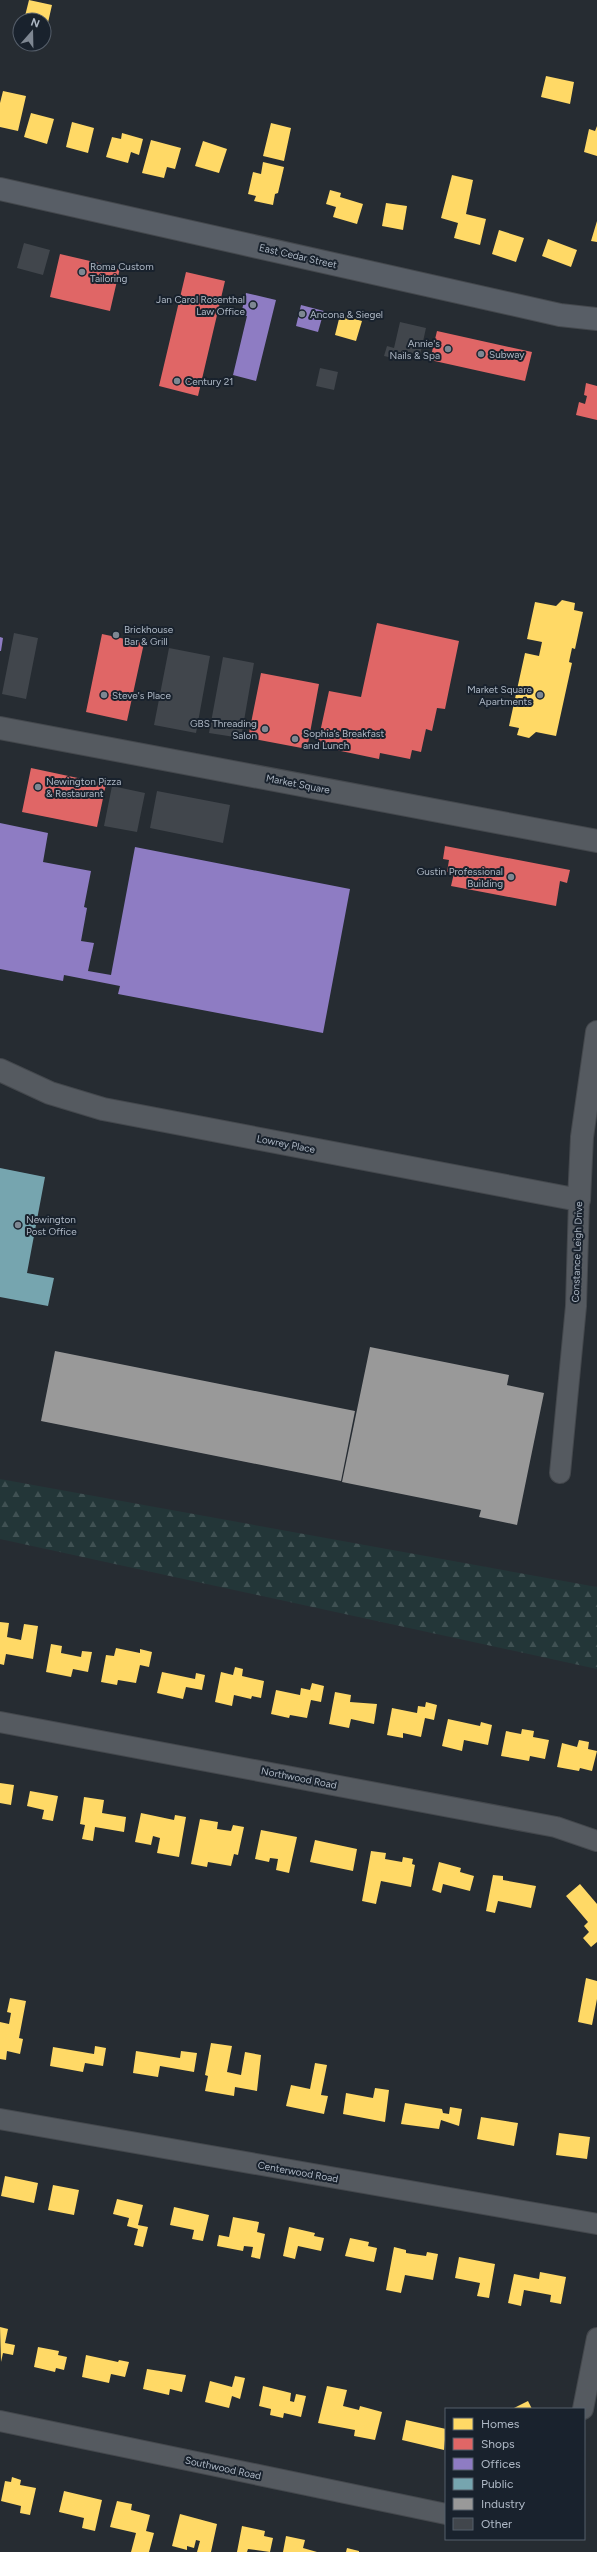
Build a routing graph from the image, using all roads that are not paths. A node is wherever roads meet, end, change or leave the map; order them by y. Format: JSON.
{"nodes":[{"id":1,"x":0,"y":189,"type":"edge"},
{"id":2,"x":597,"y":319,"type":"edge"},
{"id":3,"x":0,"y":728,"type":"edge"},
{"id":4,"x":597,"y":841,"type":"edge"},
{"id":5,"x":596,"y":1041,"type":"edge"},
{"id":6,"x":0,"y":1070,"type":"edge"},
{"id":7,"x":578,"y":1200,"type":"junction"},
{"id":8,"x":560,"y":1473,"type":"dead end"},
{"id":9,"x":0,"y":1722,"type":"edge"},
{"id":10,"x":597,"y":1840,"type":"edge"},
{"id":11,"x":0,"y":2119,"type":"edge"},
{"id":12,"x":597,"y":2224,"type":"edge"},
{"id":13,"x":597,"y":2338,"type":"edge"},
{"id":14,"x":583,"y":2408,"type":"edge"},
{"id":15,"x":0,"y":2421,"type":"edge"},
{"id":16,"x":445,"y":2514,"type":"edge"}],
"edges":[{"from":1,"to":2,"type":"main road","name":"East Cedar Street"},
{"from":3,"to":4,"type":"street","name":"Market Square"},
{"from":5,"to":7,"type":"street","name":"Constance Leigh Drive"},
{"from":6,"to":7,"type":"street","name":"Lowrey Place"},
{"from":7,"to":8,"type":"street","name":"Constance Leigh Drive"},
{"from":9,"to":10,"type":"street","name":"Northwood Road"},
{"from":11,"to":12,"type":"street","name":"Centerwood Road"},
{"from":13,"to":14,"type":"street"},
{"from":15,"to":16,"type":"street","name":"Southwood Road"}]}
